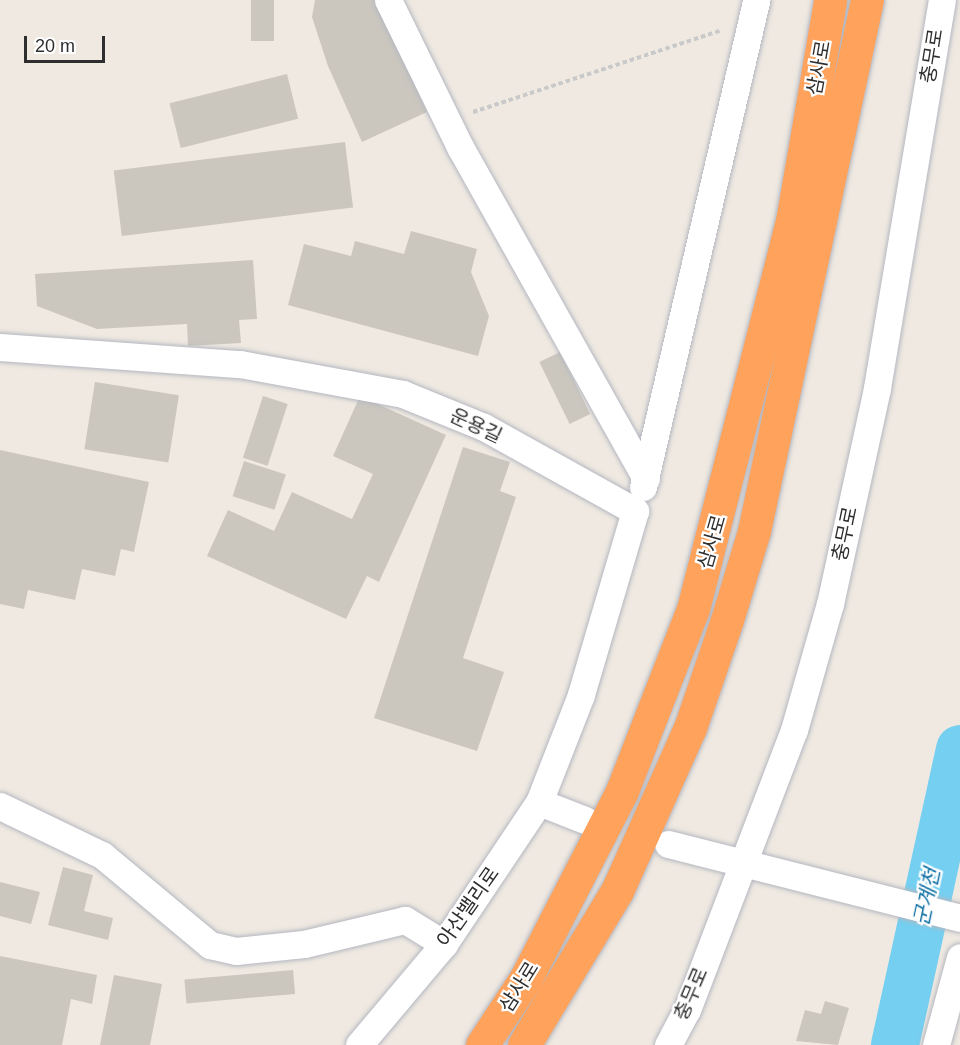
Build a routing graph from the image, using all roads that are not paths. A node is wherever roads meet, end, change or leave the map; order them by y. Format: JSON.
{"nodes":[{"id":1,"x":388,"y":0,"type":"edge"},
{"id":2,"x":830,"y":0,"type":"edge"},
{"id":3,"x":867,"y":0,"type":"edge"},
{"id":4,"x":942,"y":0,"type":"edge"},
{"id":5,"x":754,"y":10,"type":"edge"},
{"id":6,"x":0,"y":347,"type":"edge"},
{"id":7,"x":646,"y":478,"type":"junction"},
{"id":8,"x":635,"y":511,"type":"junction"},
{"id":9,"x":539,"y":802,"type":"junction"},
{"id":10,"x":0,"y":806,"type":"edge"},
{"id":11,"x":585,"y":820,"type":"dead end"},
{"id":12,"x":668,"y":844,"type":"dead end"},
{"id":13,"x":743,"y":861,"type":"junction"},
{"id":14,"x":960,"y":918,"type":"edge"},
{"id":15,"x":444,"y":944,"type":"junction"},
{"id":16,"x":960,"y":957,"type":"edge"},
{"id":17,"x":359,"y":1045,"type":"edge"},
{"id":18,"x":482,"y":1045,"type":"edge"},
{"id":19,"x":524,"y":1045,"type":"edge"},
{"id":20,"x":668,"y":1045,"type":"edge"},
{"id":21,"x":936,"y":1045,"type":"edge"}],
"edges":[{"from":1,"to":7,"type":"street"},
{"from":2,"to":18,"type":"highway","name":"삼사로"},
{"from":3,"to":19,"type":"highway","name":"삼사로"},
{"from":4,"to":13,"type":"street","name":"충무로"},
{"from":5,"to":7,"type":"street"},
{"from":6,"to":8,"type":"street","name":"운용길"},
{"from":7,"to":8,"type":"street"},
{"from":8,"to":9,"type":"street"},
{"from":9,"to":11,"type":"street"},
{"from":9,"to":15,"type":"street","name":"아산밸리로"},
{"from":10,"to":15,"type":"street"},
{"from":12,"to":13,"type":"street"},
{"from":13,"to":14,"type":"street"},
{"from":13,"to":20,"type":"street","name":"충무로"},
{"from":15,"to":17,"type":"street","name":"아산밸리로"},
{"from":16,"to":21,"type":"street"}]}
